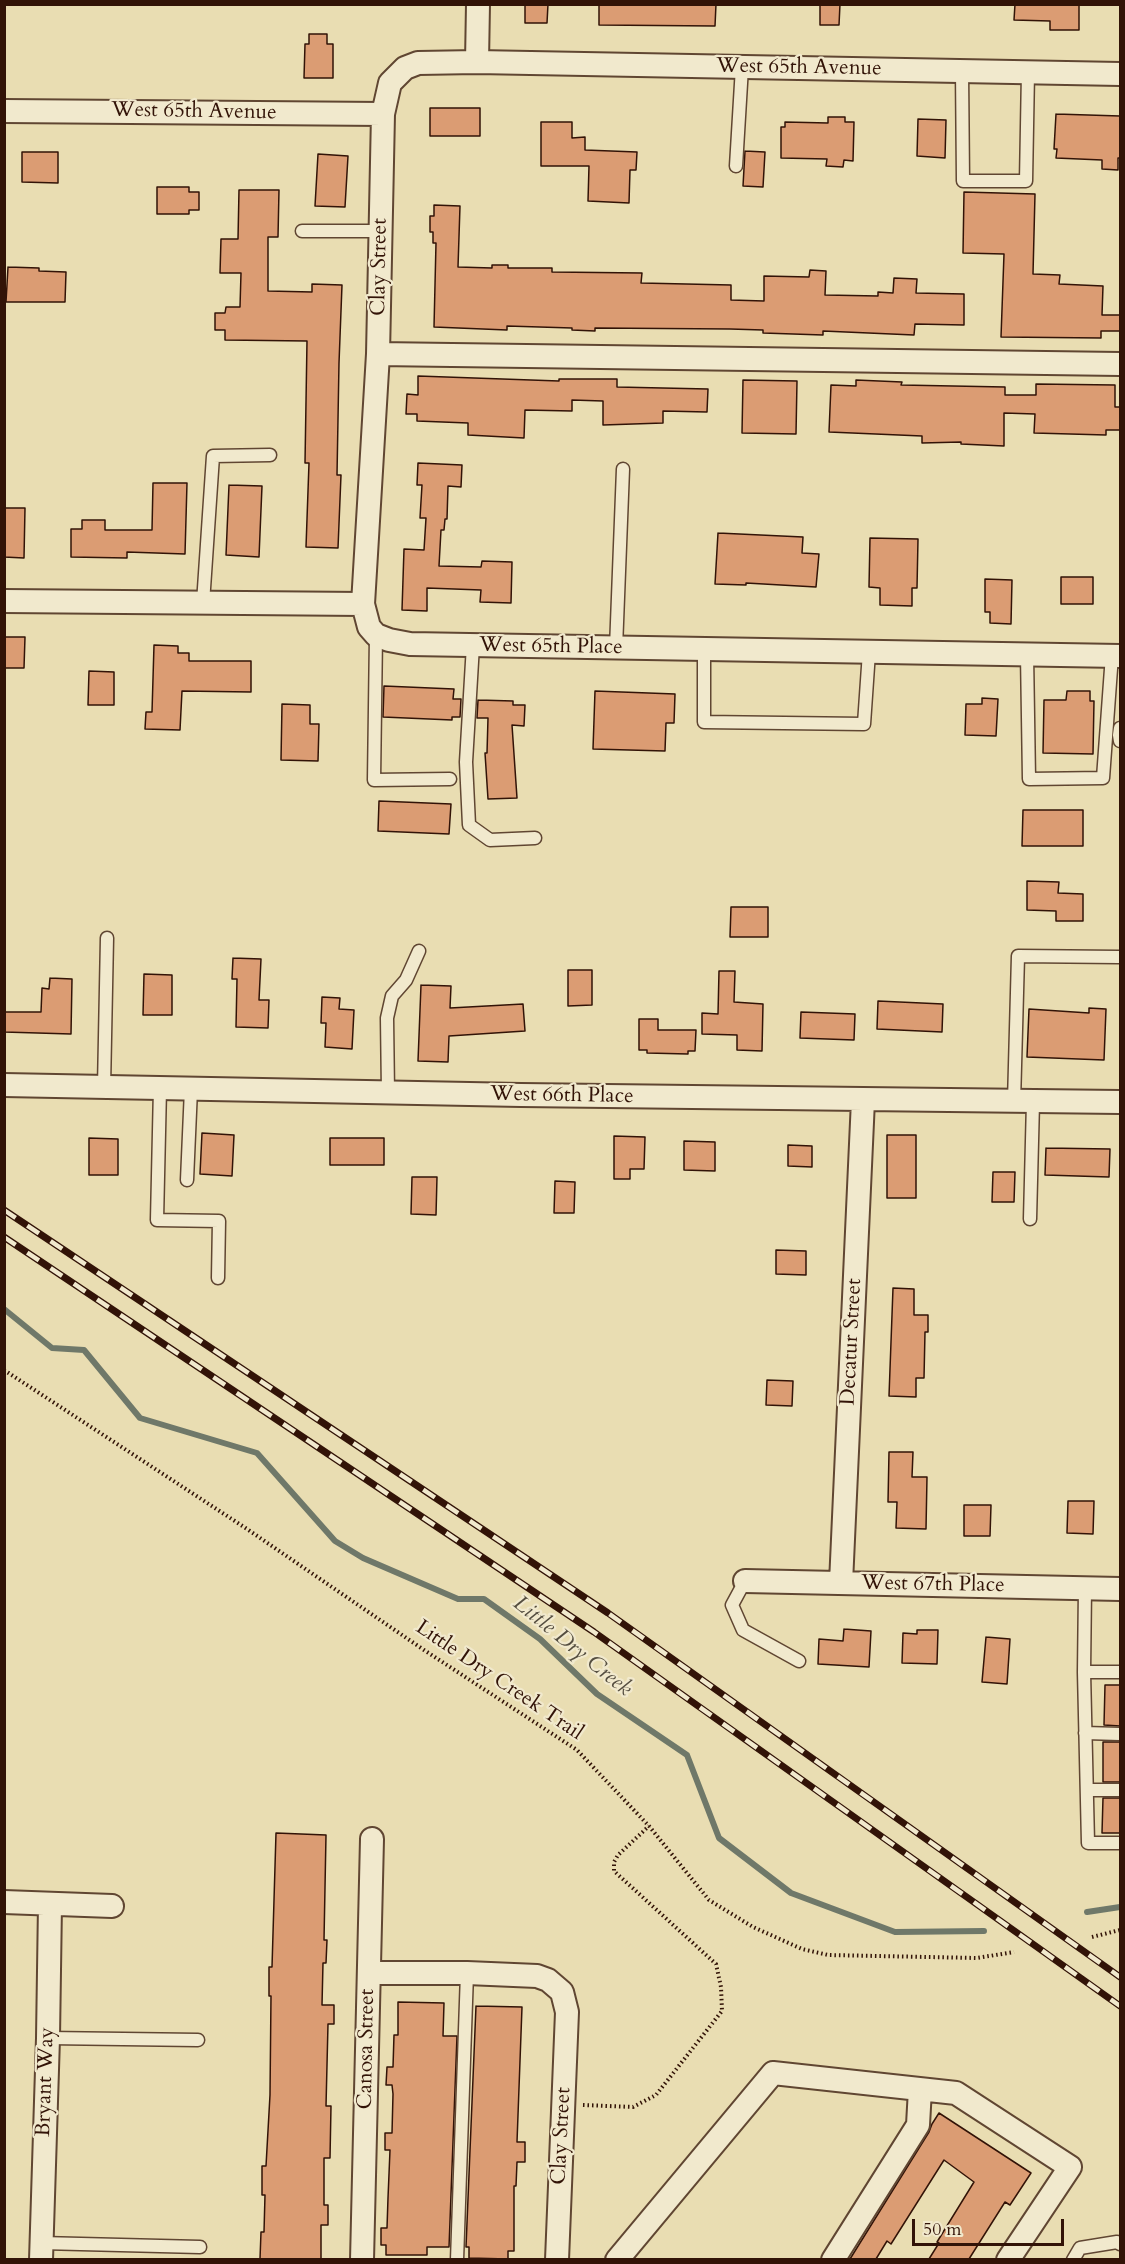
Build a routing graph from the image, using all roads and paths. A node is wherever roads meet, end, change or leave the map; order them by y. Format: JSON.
{"nodes":[{"id":1,"x":478,"y":4,"type":"edge"},
{"id":2,"x":477,"y":62,"type":"junction"},
{"id":3,"x":742,"y":67,"type":"junction"},
{"id":4,"x":962,"y":71,"type":"junction"},
{"id":5,"x":1028,"y":72,"type":"junction"},
{"id":6,"x":1120,"y":74,"type":"edge"},
{"id":7,"x":4,"y":111,"type":"edge"},
{"id":8,"x":383,"y":114,"type":"junction"},
{"id":9,"x":736,"y":166,"type":"dead end"},
{"id":10,"x":302,"y":231,"type":"dead end"},
{"id":11,"x":380,"y":231,"type":"junction"},
{"id":12,"x":378,"y":354,"type":"junction"},
{"id":13,"x":1120,"y":364,"type":"edge"},
{"id":14,"x":270,"y":455,"type":"dead end"},
{"id":15,"x":623,"y":469,"type":"dead end"},
{"id":16,"x":4,"y":601,"type":"edge"},
{"id":17,"x":203,"y":603,"type":"junction"},
{"id":18,"x":363,"y":604,"type":"junction"},
{"id":19,"x":376,"y":634,"type":"junction"},
{"id":20,"x":473,"y":645,"type":"junction"},
{"id":21,"x":616,"y":648,"type":"junction"},
{"id":22,"x":704,"y":650,"type":"junction"},
{"id":23,"x":869,"y":652,"type":"junction"},
{"id":24,"x":1027,"y":654,"type":"junction"},
{"id":25,"x":1116,"y":656,"type":"edge"},
{"id":26,"x":1120,"y":728,"type":"edge"},
{"id":27,"x":1120,"y":741,"type":"edge"},
{"id":28,"x":450,"y":779,"type":"dead end"},
{"id":29,"x":535,"y":838,"type":"dead end"},
{"id":30,"x":106,"y":938,"type":"dead end"},
{"id":31,"x":419,"y":951,"type":"dead end"},
{"id":32,"x":1119,"y":957,"type":"dead end"},
{"id":33,"x":4,"y":1085,"type":"edge"},
{"id":34,"x":104,"y":1087,"type":"junction"},
{"id":35,"x":160,"y":1088,"type":"junction"},
{"id":36,"x":191,"y":1089,"type":"junction"},
{"id":37,"x":388,"y":1093,"type":"junction"},
{"id":38,"x":863,"y":1100,"type":"junction"},
{"id":39,"x":1023,"y":1102,"type":"junction"},
{"id":40,"x":1120,"y":1102,"type":"edge"},
{"id":41,"x":187,"y":1180,"type":"dead end"},
{"id":42,"x":1030,"y":1219,"type":"dead end"},
{"id":43,"x":218,"y":1278,"type":"dead end"},
{"id":44,"x":4,"y":1370,"type":"edge"},
{"id":45,"x":744,"y":1581,"type":"joint"},
{"id":46,"x":841,"y":1583,"type":"junction"},
{"id":47,"x":1085,"y":1588,"type":"junction"},
{"id":48,"x":1120,"y":1589,"type":"edge"},
{"id":49,"x":799,"y":1661,"type":"dead end"},
{"id":50,"x":1084,"y":1672,"type":"junction"},
{"id":51,"x":1120,"y":1672,"type":"edge"},
{"id":52,"x":1085,"y":1733,"type":"junction"},
{"id":53,"x":1120,"y":1734,"type":"edge"},
{"id":54,"x":1087,"y":1790,"type":"junction"},
{"id":55,"x":1120,"y":1790,"type":"edge"},
{"id":56,"x":649,"y":1826,"type":"junction"},
{"id":57,"x":372,"y":1839,"type":"dead end"},
{"id":58,"x":1120,"y":1843,"type":"edge"},
{"id":59,"x":4,"y":1902,"type":"edge"},
{"id":60,"x":50,"y":1904,"type":"junction"},
{"id":61,"x":112,"y":1906,"type":"dead end"},
{"id":62,"x":1120,"y":1930,"type":"edge"},
{"id":63,"x":1092,"y":1937,"type":"dead end"},
{"id":64,"x":1014,"y":1952,"type":"dead end"},
{"id":65,"x":369,"y":1973,"type":"junction"},
{"id":66,"x":467,"y":1973,"type":"junction"},
{"id":67,"x":48,"y":2038,"type":"junction"},
{"id":68,"x":198,"y":2040,"type":"dead end"},
{"id":69,"x":920,"y":2089,"type":"junction"},
{"id":70,"x":564,"y":2105,"type":"junction"},
{"id":71,"x":1120,"y":2244,"type":"edge"},
{"id":72,"x":200,"y":2247,"type":"dead end"},
{"id":73,"x":41,"y":2251,"type":"edge"},
{"id":74,"x":362,"y":2259,"type":"edge"},
{"id":75,"x":457,"y":2259,"type":"edge"},
{"id":76,"x":561,"y":2259,"type":"edge"},
{"id":77,"x":617,"y":2259,"type":"edge"},
{"id":78,"x":833,"y":2259,"type":"edge"},
{"id":79,"x":1008,"y":2259,"type":"edge"},
{"id":80,"x":1073,"y":2259,"type":"edge"}],
"edges":[{"from":1,"to":2,"type":"street"},
{"from":2,"to":3,"type":"street","name":"West 65th Avenue"},
{"from":2,"to":8,"type":"street","name":"Clay Street"},
{"from":3,"to":4,"type":"street","name":"West 65th Avenue"},
{"from":3,"to":9,"type":"lane"},
{"from":4,"to":5,"type":"street","name":"West 65th Avenue"},
{"from":4,"to":5,"type":"lane"},
{"from":5,"to":6,"type":"street","name":"West 65th Avenue"},
{"from":7,"to":8,"type":"street","name":"West 65th Avenue"},
{"from":8,"to":11,"type":"street","name":"Clay Street"},
{"from":10,"to":11,"type":"lane"},
{"from":11,"to":12,"type":"street","name":"Clay Street"},
{"from":12,"to":13,"type":"street"},
{"from":12,"to":18,"type":"street","name":"Clay Street"},
{"from":14,"to":17,"type":"lane"},
{"from":15,"to":21,"type":"lane"},
{"from":16,"to":17,"type":"street"},
{"from":17,"to":18,"type":"street"},
{"from":18,"to":19,"type":"street"},
{"from":19,"to":20,"type":"street","name":"West 65th Place"},
{"from":19,"to":28,"type":"lane"},
{"from":20,"to":21,"type":"street","name":"West 65th Place"},
{"from":20,"to":29,"type":"lane"},
{"from":21,"to":22,"type":"street","name":"West 65th Place"},
{"from":22,"to":23,"type":"street","name":"West 65th Place"},
{"from":22,"to":23,"type":"lane"},
{"from":23,"to":24,"type":"street","name":"West 65th Place"},
{"from":24,"to":25,"type":"street","name":"West 65th Place"},
{"from":24,"to":25,"type":"lane"},
{"from":26,"to":27,"type":"lane"},
{"from":30,"to":34,"type":"lane"},
{"from":31,"to":37,"type":"lane"},
{"from":32,"to":39,"type":"lane"},
{"from":33,"to":34,"type":"street","name":"West 66th Place"},
{"from":34,"to":35,"type":"street","name":"West 66th Place"},
{"from":35,"to":36,"type":"street","name":"West 66th Place"},
{"from":35,"to":43,"type":"lane"},
{"from":36,"to":37,"type":"street","name":"West 66th Place"},
{"from":36,"to":41,"type":"lane"},
{"from":37,"to":38,"type":"street","name":"West 66th Place"},
{"from":38,"to":39,"type":"street","name":"West 66th Place"},
{"from":38,"to":46,"type":"street","name":"Decatur Street"},
{"from":39,"to":40,"type":"street","name":"West 66th Place"},
{"from":39,"to":42,"type":"lane"},
{"from":44,"to":56,"type":"path","name":"Little Dry Creek Trail"},
{"from":45,"to":46,"type":"street","name":"West 67th Place"},
{"from":45,"to":49,"type":"lane"},
{"from":46,"to":47,"type":"street","name":"West 67th Place"},
{"from":47,"to":48,"type":"street","name":"West 67th Place"},
{"from":47,"to":50,"type":"lane"},
{"from":50,"to":51,"type":"lane"},
{"from":50,"to":52,"type":"lane"},
{"from":52,"to":53,"type":"lane"},
{"from":52,"to":54,"type":"lane"},
{"from":54,"to":55,"type":"lane"},
{"from":54,"to":58,"type":"lane"},
{"from":56,"to":64,"type":"path","name":"Little Dry Creek Trail"},
{"from":56,"to":70,"type":"path"},
{"from":57,"to":65,"type":"street","name":"Canosa Street"},
{"from":59,"to":60,"type":"street"},
{"from":60,"to":61,"type":"street"},
{"from":60,"to":67,"type":"street","name":"Bryant Way"},
{"from":62,"to":63,"type":"path"},
{"from":65,"to":66,"type":"street"},
{"from":65,"to":74,"type":"street","name":"Canosa Street"},
{"from":66,"to":70,"type":"street","name":"Clay Street"},
{"from":66,"to":75,"type":"lane"},
{"from":67,"to":68,"type":"lane"},
{"from":67,"to":73,"type":"street","name":"Bryant Way"},
{"from":69,"to":77,"type":"street"},
{"from":69,"to":78,"type":"street"},
{"from":69,"to":79,"type":"street"},
{"from":70,"to":76,"type":"street","name":"Clay Street"},
{"from":71,"to":80,"type":"lane"},
{"from":72,"to":73,"type":"lane"}]}
